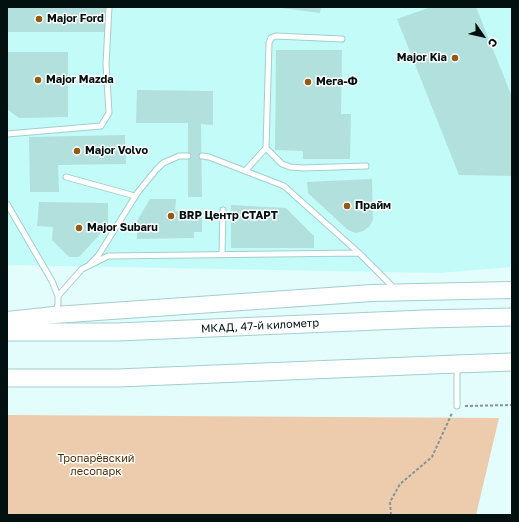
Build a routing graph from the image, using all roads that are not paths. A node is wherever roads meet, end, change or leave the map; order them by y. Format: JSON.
{"nodes":[{"id":1,"x":109,"y":7,"type":"edge"},
{"id":2,"x":342,"y":39,"type":"dead end"},
{"id":3,"x":7,"y":134,"type":"edge"},
{"id":4,"x":266,"y":148,"type":"junction"},
{"id":5,"x":188,"y":156,"type":"dead end"},
{"id":6,"x":202,"y":156,"type":"dead end"},
{"id":7,"x":366,"y":166,"type":"dead end"},
{"id":8,"x":245,"y":171,"type":"junction"},
{"id":9,"x":66,"y":177,"type":"dead end"},
{"id":10,"x":135,"y":196,"type":"junction"},
{"id":11,"x":7,"y":204,"type":"edge"},
{"id":12,"x":223,"y":210,"type":"dead end"},
{"id":13,"x":359,"y":253,"type":"junction"},
{"id":14,"x":222,"y":254,"type":"junction"},
{"id":15,"x":88,"y":266,"type":"junction"},
{"id":16,"x":512,"y":290,"type":"edge"},
{"id":17,"x":399,"y":293,"type":"junction"},
{"id":18,"x":58,"y":296,"type":"junction"},
{"id":19,"x":54,"y":315,"type":"junction"},
{"id":20,"x":512,"y":316,"type":"edge"},
{"id":21,"x":7,"y":320,"type":"edge"},
{"id":22,"x":7,"y":332,"type":"edge"},
{"id":23,"x":512,"y":362,"type":"edge"},
{"id":24,"x":457,"y":364,"type":"junction"},
{"id":25,"x":7,"y":378,"type":"edge"},
{"id":26,"x":457,"y":406,"type":"road end"}],
"edges":[{"from":1,"to":3,"type":"lane"},
{"from":2,"to":4,"type":"lane"},
{"from":4,"to":7,"type":"lane"},
{"from":4,"to":8,"type":"lane"},
{"from":5,"to":10,"type":"lane"},
{"from":6,"to":8,"type":"lane"},
{"from":8,"to":13,"type":"lane"},
{"from":9,"to":10,"type":"lane"},
{"from":10,"to":15,"type":"lane"},
{"from":11,"to":18,"type":"lane"},
{"from":12,"to":14,"type":"lane"},
{"from":13,"to":14,"type":"lane"},
{"from":13,"to":17,"type":"lane"},
{"from":14,"to":15,"type":"lane"},
{"from":15,"to":18,"type":"lane"},
{"from":16,"to":17,"type":"main road"},
{"from":17,"to":19,"type":"main road"},
{"from":18,"to":19,"type":"lane"},
{"from":19,"to":21,"type":"main road"},
{"from":20,"to":22,"type":"highway","name":"МКАД, 47-й километр"},
{"from":23,"to":24,"type":"highway"},
{"from":24,"to":25,"type":"highway"},
{"from":24,"to":26,"type":"lane"}]}
